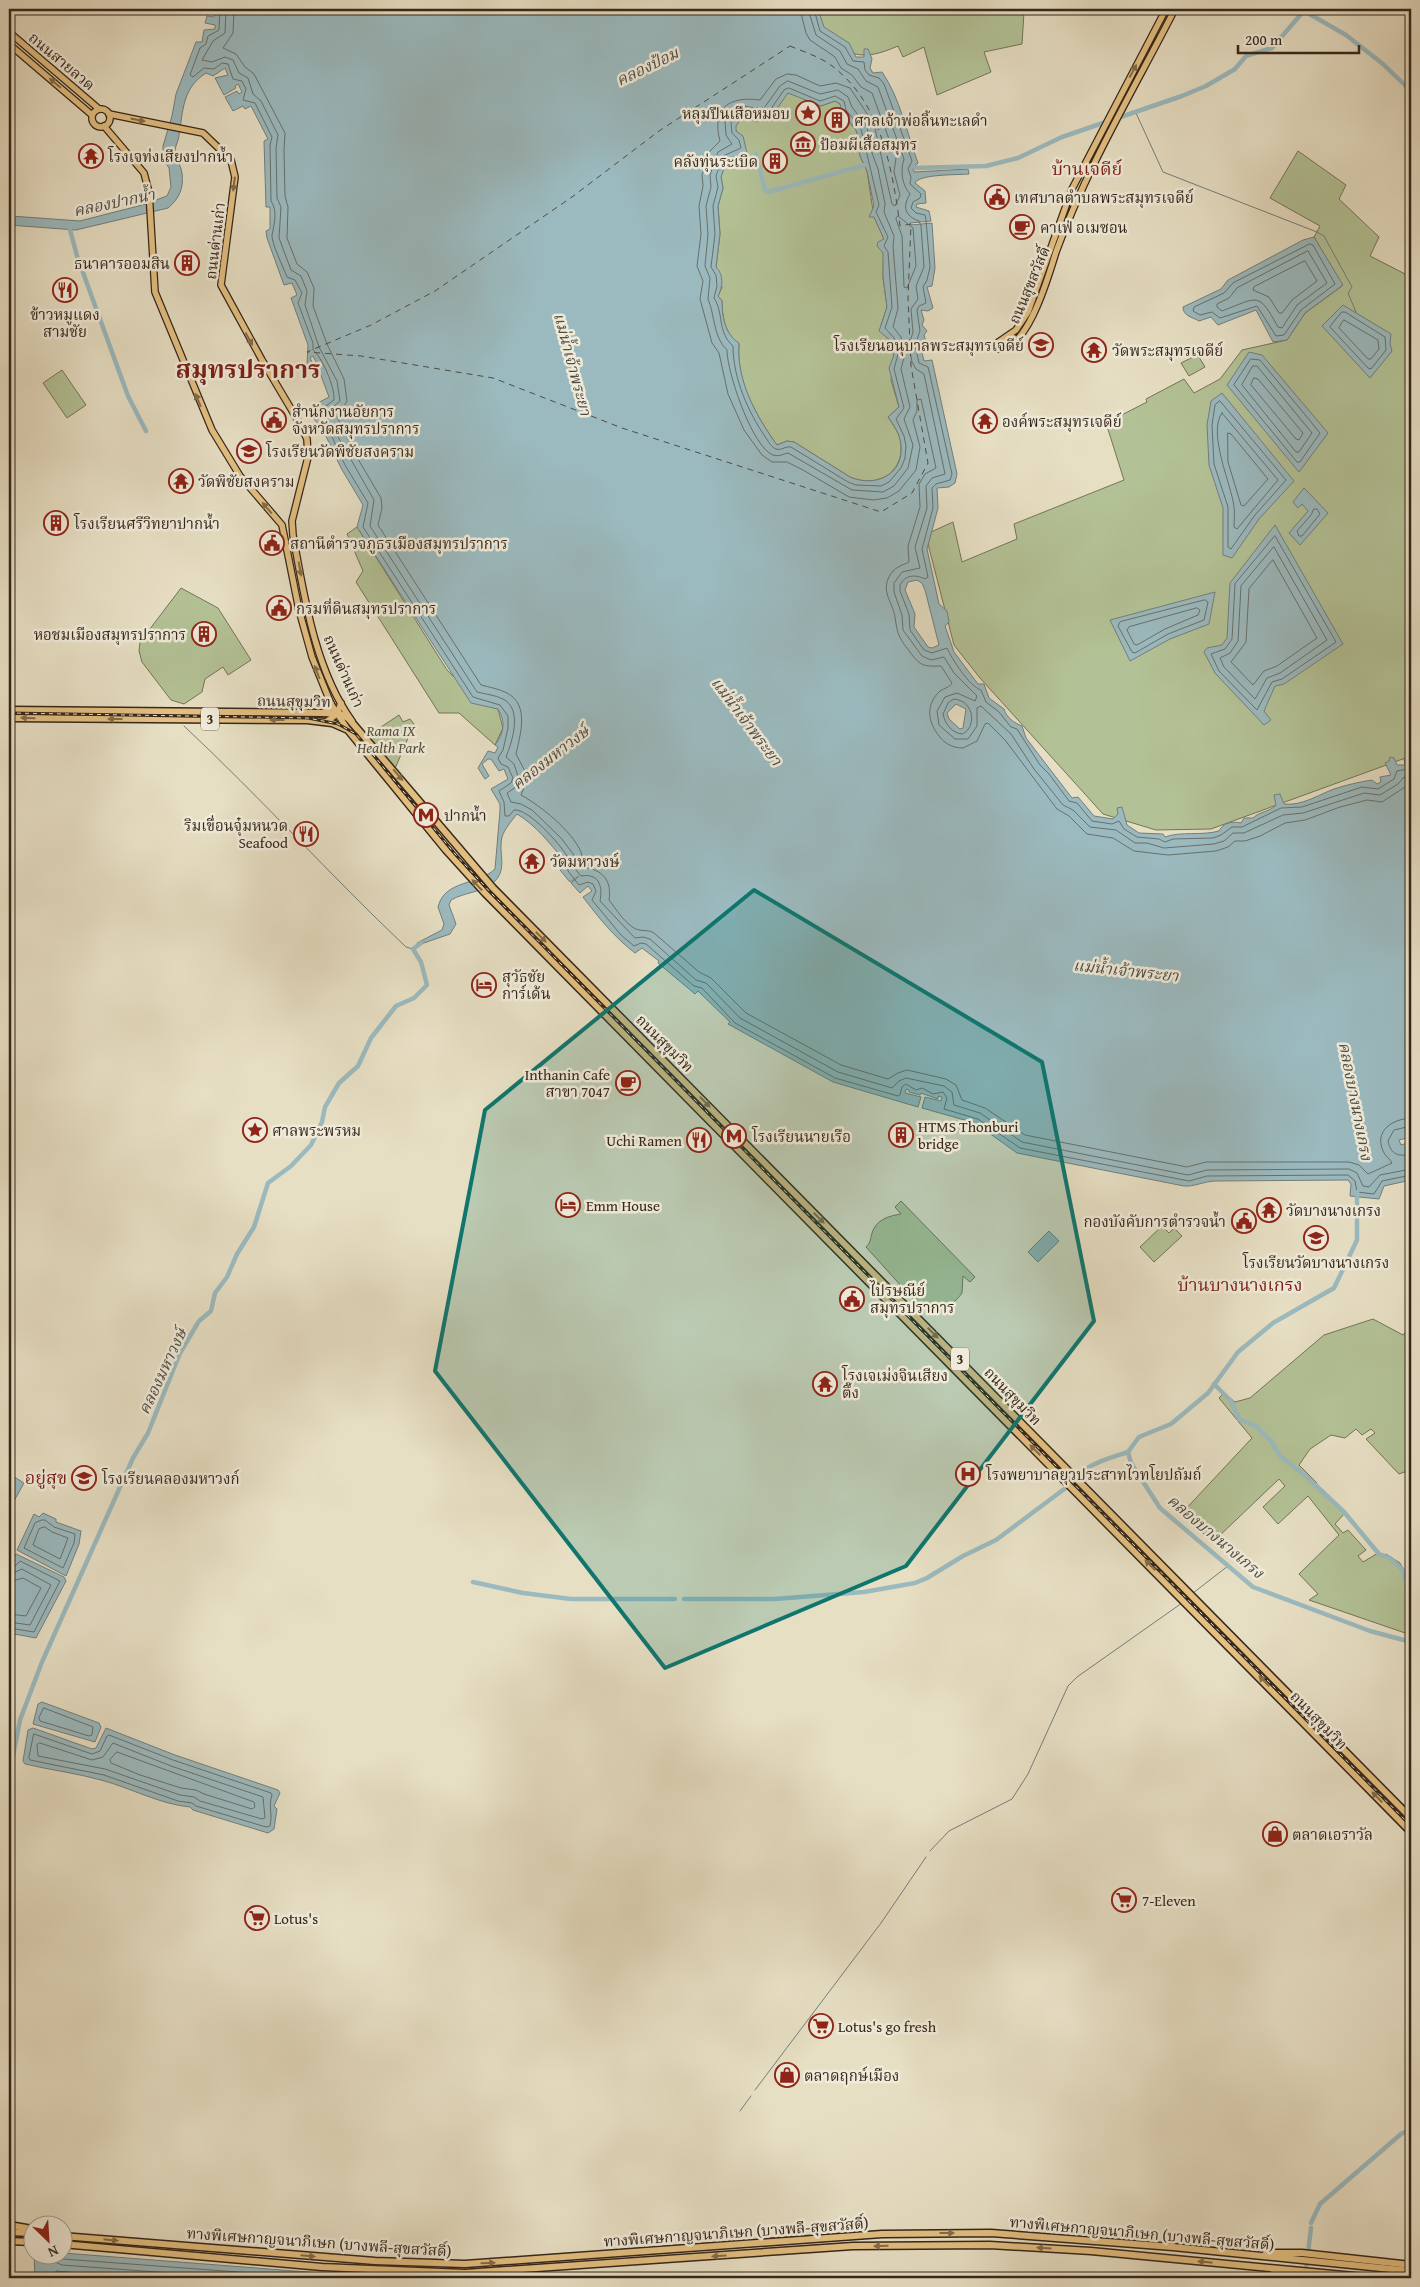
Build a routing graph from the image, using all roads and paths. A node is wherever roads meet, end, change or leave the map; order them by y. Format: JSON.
{"nodes":[{"id":1,"x":1166,"y":9,"type":"edge"},
{"id":2,"x":1176,"y":9,"type":"edge"},
{"id":3,"x":9,"y":32,"type":"edge"},
{"id":4,"x":9,"y":44,"type":"edge"},
{"id":5,"x":99,"y":109,"type":"junction"},
{"id":6,"x":92,"y":114,"type":"junction"},
{"id":7,"x":109,"y":114,"type":"junction"},
{"id":8,"x":104,"y":126,"type":"junction"},
{"id":9,"x":292,"y":521,"type":"junction"},
{"id":10,"x":282,"y":525,"type":"junction"},
{"id":11,"x":341,"y":703,"type":"junction"},
{"id":12,"x":331,"y":704,"type":"junction"},
{"id":13,"x":9,"y":710,"type":"edge"},
{"id":14,"x":48,"y":710,"type":"junction"},
{"id":15,"x":223,"y":712,"type":"junction"},
{"id":16,"x":324,"y":713,"type":"junction"},
{"id":17,"x":337,"y":714,"type":"junction"},
{"id":18,"x":9,"y":718,"type":"edge"},
{"id":19,"x":47,"y":718,"type":"junction"},
{"id":20,"x":223,"y":719,"type":"junction"},
{"id":21,"x":326,"y":722,"type":"junction"},
{"id":22,"x":355,"y":724,"type":"junction"},
{"id":23,"x":348,"y":730,"type":"junction"},
{"id":24,"x":589,"y":985,"type":"junction"},
{"id":25,"x":582,"y":993,"type":"junction"},
{"id":26,"x":789,"y":1187,"type":"junction"},
{"id":27,"x":785,"y":1199,"type":"junction"},
{"id":28,"x":800,"y":1199,"type":"junction"},
{"id":29,"x":791,"y":1204,"type":"junction"},
{"id":30,"x":1215,"y":1618,"type":"junction"},
{"id":31,"x":1208,"y":1624,"type":"junction"},
{"id":32,"x":1411,"y":1818,"type":"edge"},
{"id":33,"x":1411,"y":1832,"type":"edge"},
{"id":34,"x":9,"y":2225,"type":"edge"},
{"id":35,"x":22,"y":2227,"type":"edge"},
{"id":36,"x":9,"y":2232,"type":"edge"},
{"id":37,"x":22,"y":2233,"type":"edge"},
{"id":38,"x":72,"y":2237,"type":"edge"},
{"id":39,"x":9,"y":2241,"type":"edge"},
{"id":40,"x":22,"y":2242,"type":"edge"},
{"id":41,"x":72,"y":2245,"type":"edge"},
{"id":42,"x":1247,"y":2254,"type":"junction"},
{"id":43,"x":1411,"y":2261,"type":"edge"},
{"id":44,"x":1400,"y":2262,"type":"junction"},
{"id":45,"x":1411,"y":2265,"type":"edge"},
{"id":46,"x":1247,"y":2266,"type":"junction"},
{"id":47,"x":1411,"y":2270,"type":"edge"},
{"id":48,"x":1304,"y":2278,"type":"edge"},
{"id":49,"x":1376,"y":2278,"type":"edge"}],
"edges":[{"from":2,"to":1,"type":"main road","name":"ถนนสุขสวัสดิ์","one_way":true},
{"from":3,"to":5,"type":"main road","name":"ถนนสายลวด"},
{"from":6,"to":4,"type":"main road","name":"ถนนสายลวด","one_way":true},
{"from":5,"to":6,"type":"main road"},
{"from":5,"to":7,"type":"main road"},
{"from":6,"to":8,"type":"main road"},
{"from":7,"to":8,"type":"main road"},
{"from":7,"to":9,"type":"main road","name":"ถนนด่านเก่า","one_way":true},
{"from":10,"to":8,"type":"main road","one_way":true},
{"from":9,"to":10,"type":"main road"},
{"from":9,"to":11,"type":"main road","name":"ถนนด่านเก่า","one_way":true},
{"from":12,"to":10,"type":"main road","one_way":true},
{"from":11,"to":17,"type":"main road"},
{"from":11,"to":22,"type":"main road","name":"ถนนด่านเก่า"},
{"from":12,"to":16,"type":"highway"},
{"from":12,"to":17,"type":"main road"},
{"from":13,"to":14,"type":"highway","name":"ถนนสุขุมวิท","number":"3"},
{"from":14,"to":15,"type":"highway","name":"ถนนสุขุมวิท","number":"3"},
{"from":14,"to":19,"type":"highway"},
{"from":15,"to":16,"type":"highway","name":"ถนนสุขุมวิท","number":"3"},
{"from":15,"to":20,"type":"highway"},
{"from":16,"to":17,"type":"highway","name":"ถนนสุขุมวิท","number":"3"},
{"from":17,"to":21,"type":"main road"},
{"from":17,"to":22,"type":"highway","name":"ถนนสุขุมวิท","number":"3"},
{"from":17,"to":23,"type":"main road"},
{"from":19,"to":18,"type":"highway","name":"ถนนสุขุมวิท","number":"3","one_way":true},
{"from":20,"to":19,"type":"highway","name":"ถนนสุขุมวิท","number":"3","one_way":true},
{"from":21,"to":20,"type":"highway","name":"ถนนสุขุมวิท","number":"3","one_way":true},
{"from":21,"to":23,"type":"highway","name":"ถนนสุขุมวิท","number":"3"},
{"from":22,"to":24,"type":"highway","name":"ถนนสุขุมวิท","number":"3","one_way":true},
{"from":25,"to":23,"type":"highway","name":"ถนนสุขุมวิท","number":"3","one_way":true},
{"from":24,"to":25,"type":"highway"},
{"from":24,"to":26,"type":"highway","name":"ถนนสุขุมวิท","number":"3","one_way":true},
{"from":25,"to":27,"type":"highway","name":"ถนนสุขุมวิท","number":"3"},
{"from":26,"to":27,"type":"highway"},
{"from":26,"to":28,"type":"highway","name":"ถนนสุขุมวิท","number":"3"},
{"from":27,"to":29,"type":"highway","name":"ถนนสุขุมวิท","number":"3"},
{"from":28,"to":29,"type":"highway"},
{"from":28,"to":30,"type":"highway","name":"ถนนสุขุมวิท","number":"3","one_way":true},
{"from":31,"to":29,"type":"highway","name":"ถนนสุขุมวิท","number":"3","one_way":true},
{"from":30,"to":31,"type":"main road"},
{"from":30,"to":32,"type":"highway","name":"ถนนสุขุมวิท","number":"3"},
{"from":33,"to":31,"type":"highway","name":"ถนนสุขุมวิท","number":"3","one_way":true},
{"from":34,"to":35,"type":"highway"},
{"from":36,"to":37,"type":"highway"},
{"from":38,"to":42,"type":"highway","name":"ทางพิเศษกาญจนาภิเษก (บางพลี-สุขสวัสดิ์)","one_way":true},
{"from":39,"to":40,"type":"highway"},
{"from":46,"to":41,"type":"highway","name":"ทางพิเศษกาญจนาภิเษก (บางพลี-สุขสวัสดิ์)","one_way":true},
{"from":42,"to":44,"type":"highway"},
{"from":42,"to":47,"type":"highway","name":"ทางพิเศษกาญจนาภิเษก (บางพลี-สุขสวัสดิ์)"},
{"from":43,"to":44,"type":"highway"},
{"from":44,"to":45,"type":"highway"},
{"from":46,"to":48,"type":"highway"},
{"from":46,"to":49,"type":"highway","name":"ทางพิเศษกาญจนาภิเษก (บางพลี-สุขสวัสดิ์)"}]}
